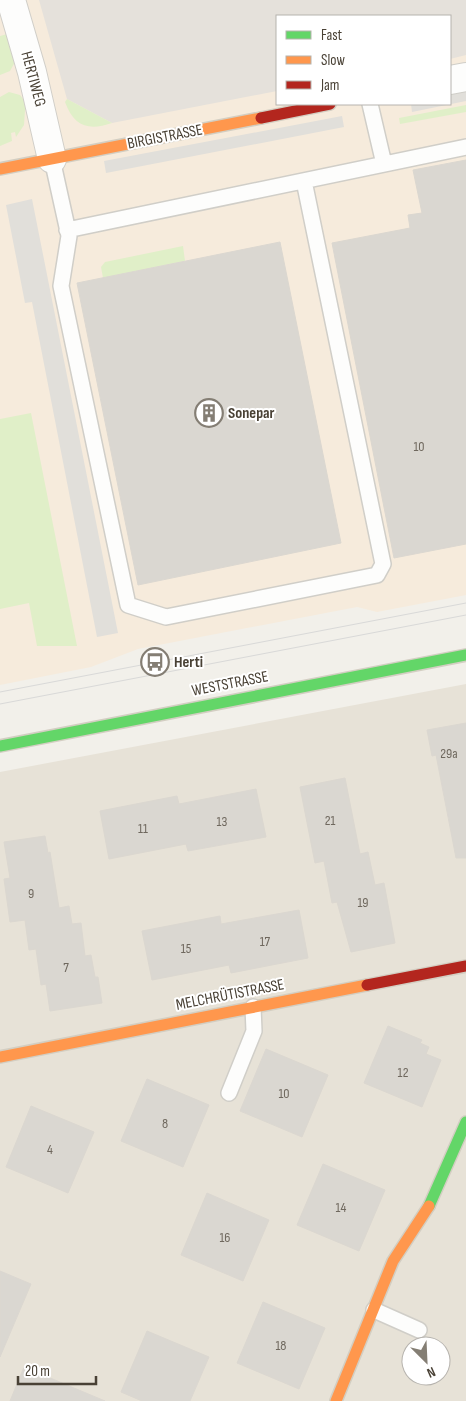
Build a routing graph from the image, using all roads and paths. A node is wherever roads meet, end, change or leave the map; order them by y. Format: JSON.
{"nodes":[{"id":1,"x":11,"y":0,"type":"edge"},
{"id":2,"x":466,"y":77,"type":"edge"},
{"id":3,"x":451,"y":80,"type":"edge"},
{"id":4,"x":325,"y":105,"type":"edge"},
{"id":5,"x":370,"y":105,"type":"edge"},
{"id":6,"x":466,"y":147,"type":"edge"},
{"id":7,"x":52,"y":160,"type":"junction"},
{"id":8,"x":384,"y":164,"type":"junction"},
{"id":9,"x":0,"y":169,"type":"edge"},
{"id":10,"x":304,"y":180,"type":"junction"},
{"id":11,"x":67,"y":230,"type":"junction"},
{"id":12,"x":466,"y":655,"type":"edge"},
{"id":13,"x":0,"y":746,"type":"edge"},
{"id":14,"x":466,"y":966,"type":"edge"},
{"id":15,"x":253,"y":1007,"type":"junction"},
{"id":16,"x":0,"y":1057,"type":"edge"},
{"id":17,"x":229,"y":1093,"type":"dead end"},
{"id":18,"x":466,"y":1122,"type":"edge"},
{"id":19,"x":374,"y":1310,"type":"junction"},
{"id":20,"x":419,"y":1330,"type":"dead end"},
{"id":21,"x":336,"y":1401,"type":"edge"}],
"edges":[{"from":1,"to":7,"type":"street","name":"HERTIWEG"},
{"from":2,"to":3,"type":"street"},
{"from":4,"to":7,"type":"street","name":"BIRGISTRASSE"},
{"from":5,"to":8,"type":"lane"},
{"from":6,"to":8,"type":"lane"},
{"from":7,"to":9,"type":"street","name":"BIRGISTRASSE"},
{"from":7,"to":11,"type":"lane"},
{"from":8,"to":10,"type":"lane"},
{"from":10,"to":11,"type":"lane"},
{"from":10,"to":11,"type":"lane"},
{"from":12,"to":13,"type":"street","name":"WESTSTRASSE"},
{"from":14,"to":15,"type":"street","name":"MELCHRÜTISTRASSE"},
{"from":15,"to":16,"type":"street","name":"MELCHRÜTISTRASSE"},
{"from":15,"to":17,"type":"lane"},
{"from":18,"to":19,"type":"street"},
{"from":19,"to":20,"type":"lane"},
{"from":19,"to":21,"type":"street"}]}
